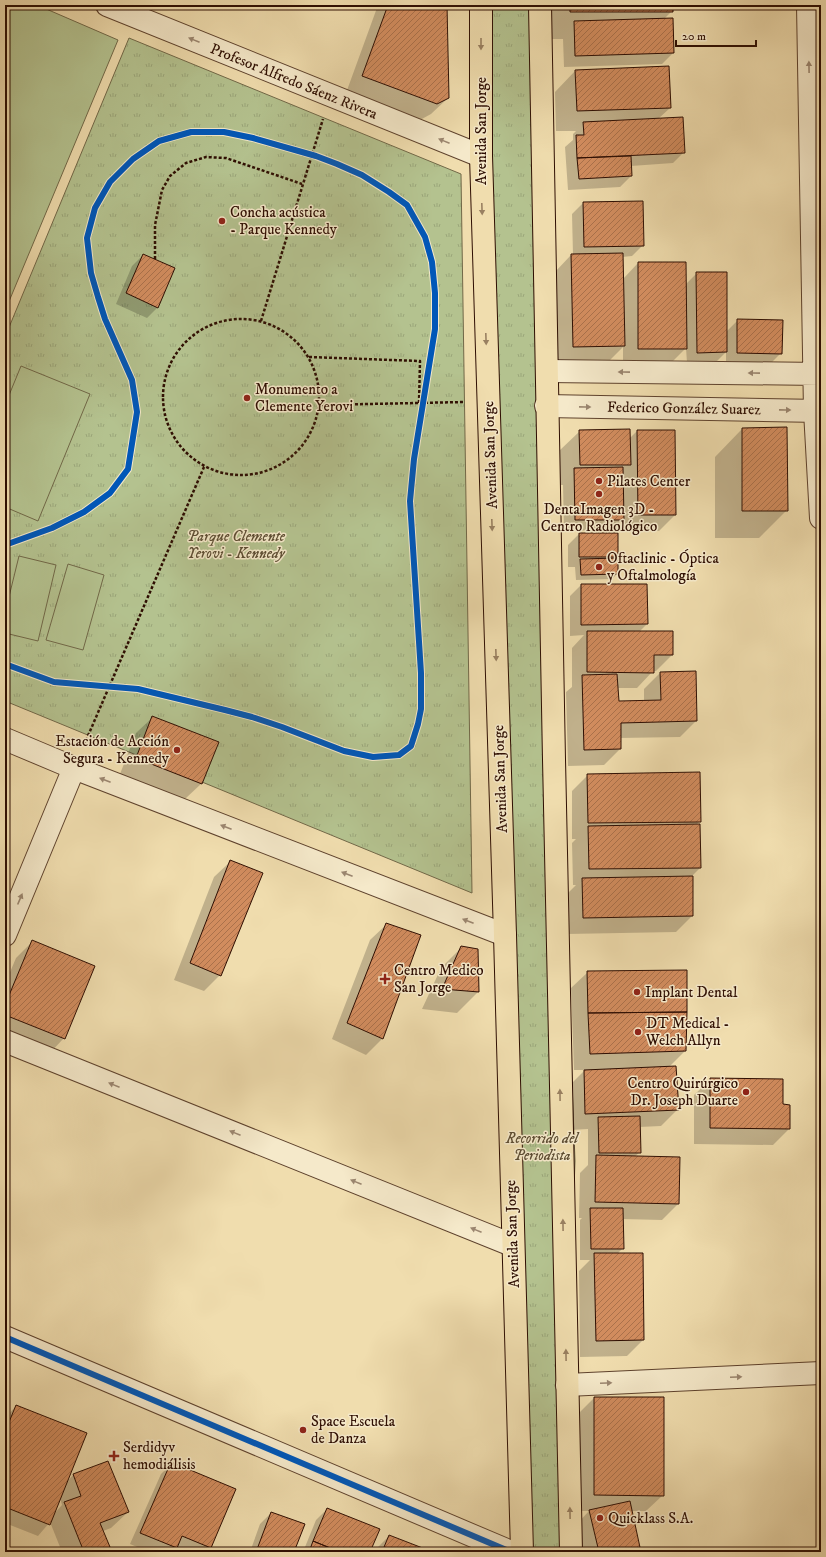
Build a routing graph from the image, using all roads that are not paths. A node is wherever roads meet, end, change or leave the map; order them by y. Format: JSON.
{"nodes":[{"id":1,"x":107,"y":5,"type":"edge"},
{"id":2,"x":481,"y":5,"type":"edge"},
{"id":3,"x":540,"y":5,"type":"edge"},
{"id":4,"x":808,"y":5,"type":"edge"},
{"id":5,"x":815,"y":114,"type":"edge"},
{"id":6,"x":481,"y":156,"type":"junction"},
{"id":7,"x":546,"y":371,"type":"junction"},
{"id":8,"x":818,"y":374,"type":"edge"},
{"id":9,"x":546,"y":406,"type":"junction"},
{"id":10,"x":818,"y":411,"type":"edge"},
{"id":11,"x":821,"y":518,"type":"edge"},
{"id":12,"x":5,"y":738,"type":"edge"},
{"id":13,"x":74,"y":768,"type":"junction"},
{"id":14,"x":5,"y":935,"type":"edge"},
{"id":15,"x":505,"y":935,"type":"junction"},
{"id":16,"x":5,"y":1041,"type":"edge"},
{"id":17,"x":512,"y":1245,"type":"junction"},
{"id":18,"x":5,"y":1337,"type":"edge"},
{"id":19,"x":821,"y":1373,"type":"edge"},
{"id":20,"x":567,"y":1385,"type":"junction"},
{"id":21,"x":512,"y":1552,"type":"edge"},
{"id":22,"x":522,"y":1552,"type":"edge"},
{"id":23,"x":571,"y":1552,"type":"edge"}],
"edges":[{"from":6,"to":1,"type":"street","name":"Profesor Alfredo Sáenz Rivera","one_way":true},
{"from":2,"to":6,"type":"main road","name":"Avenida San Jorge","one_way":true},
{"from":3,"to":7,"type":"main road"},
{"from":5,"to":4,"type":"street","one_way":true},
{"from":5,"to":8,"type":"street"},
{"from":6,"to":15,"type":"main road","name":"Avenida San Jorge","one_way":true},
{"from":8,"to":7,"type":"street","one_way":true},
{"from":7,"to":9,"type":"main road"},
{"from":8,"to":10,"type":"street"},
{"from":9,"to":10,"type":"street","name":"Federico González Suarez","one_way":true},
{"from":20,"to":9,"type":"main road","one_way":true},
{"from":10,"to":11,"type":"street"},
{"from":12,"to":13,"type":"street"},
{"from":14,"to":13,"type":"street","one_way":true},
{"from":15,"to":13,"type":"street","one_way":true},
{"from":15,"to":17,"type":"main road","name":"Avenida San Jorge"},
{"from":17,"to":16,"type":"street","one_way":true},
{"from":17,"to":22,"type":"main road","name":"Avenida San Jorge"},
{"from":18,"to":21,"type":"street"},
{"from":20,"to":19,"type":"street","one_way":true},
{"from":23,"to":20,"type":"main road","one_way":true}]}
